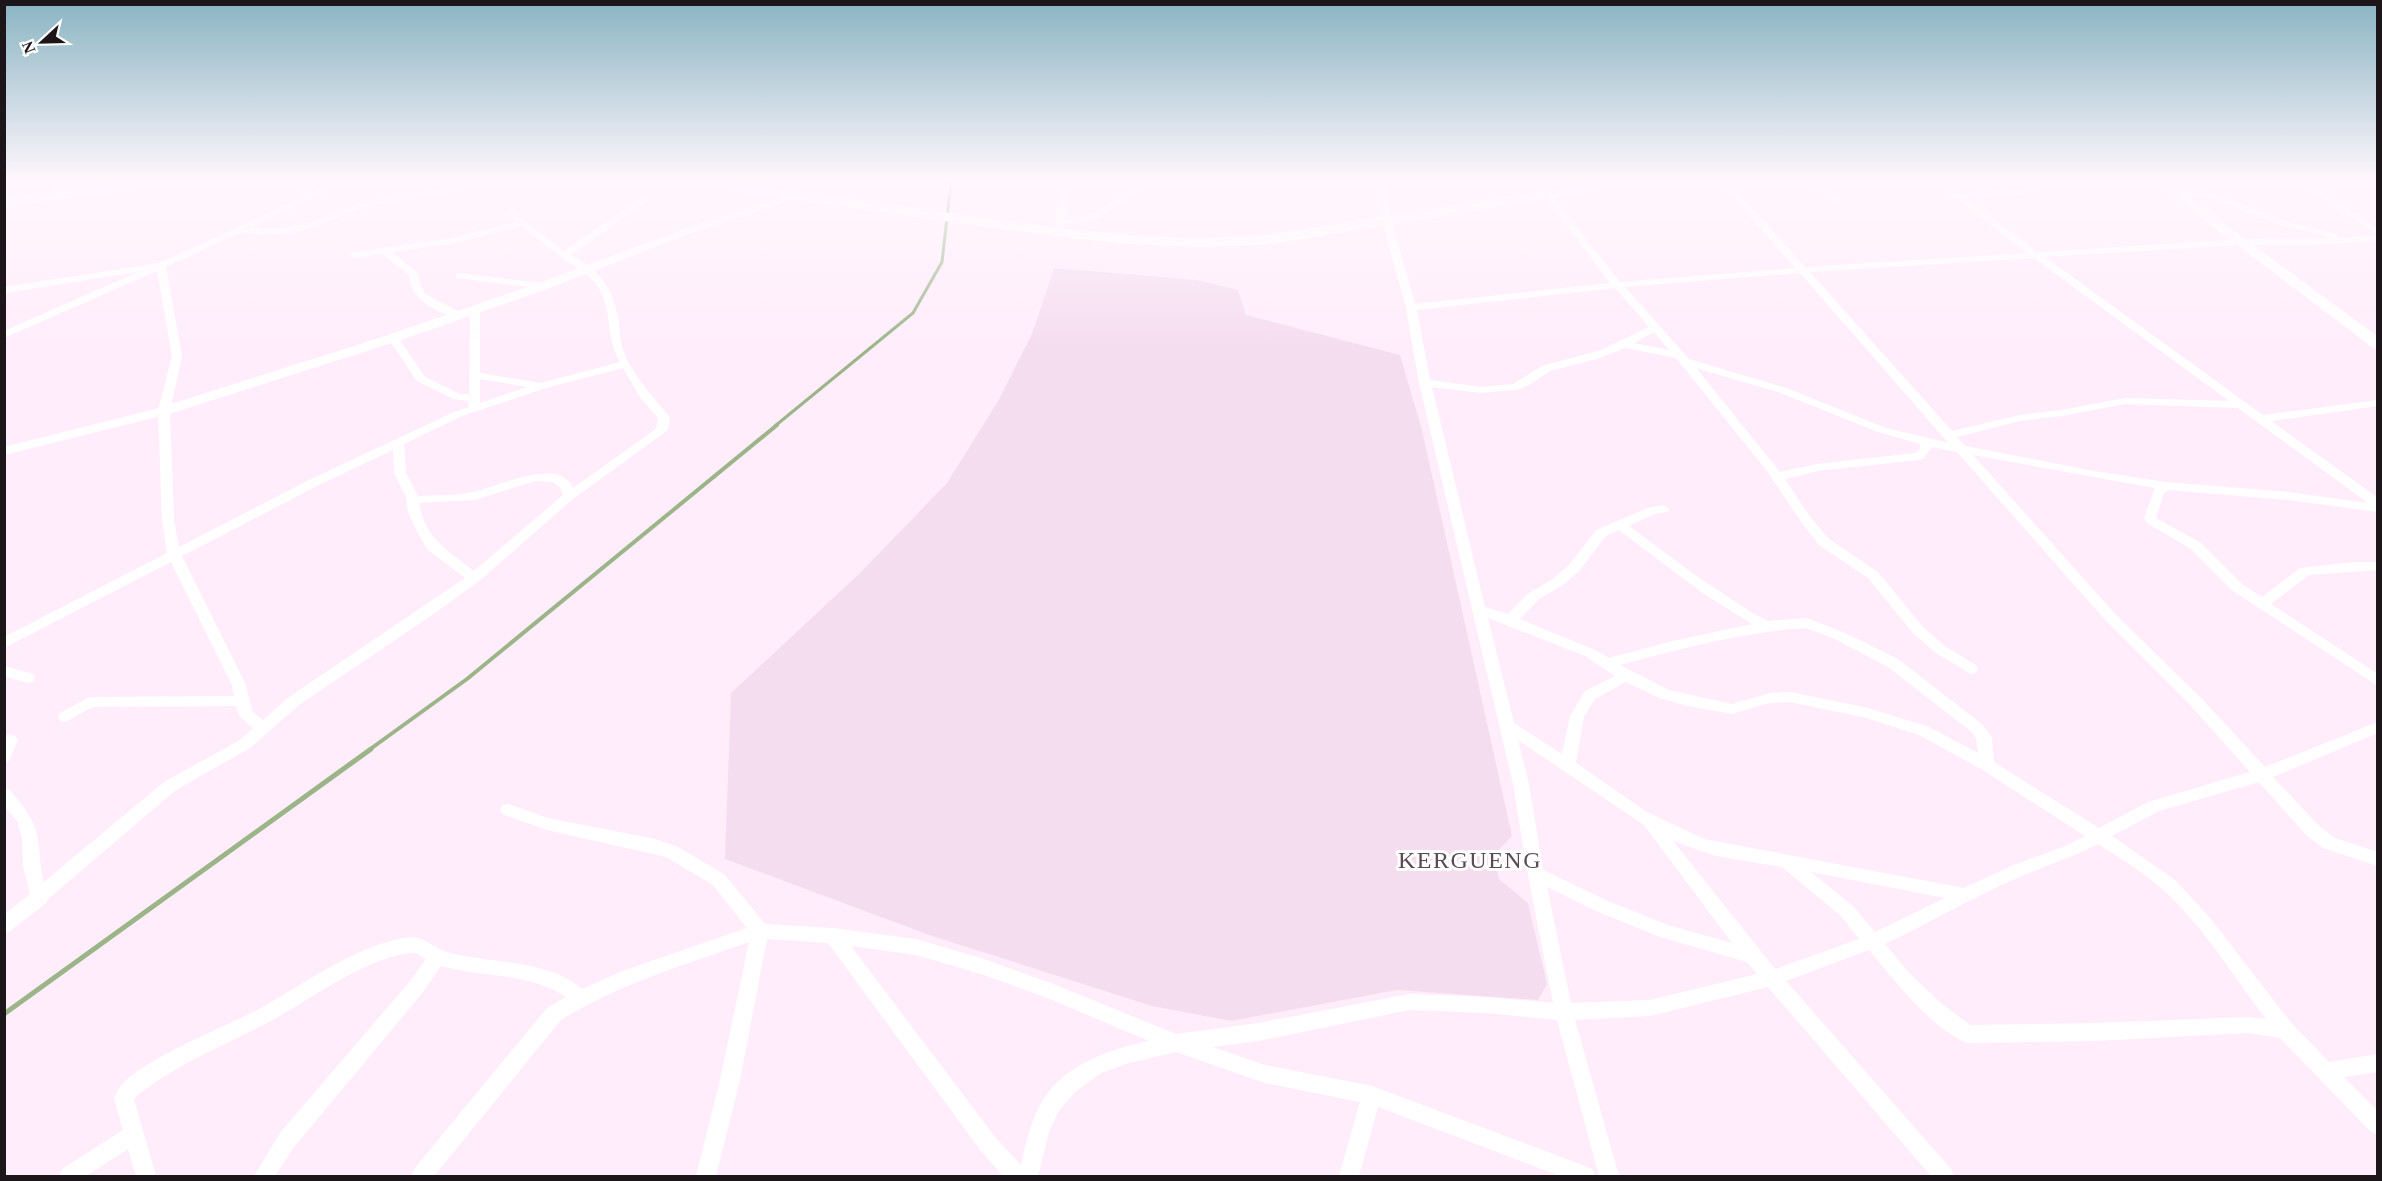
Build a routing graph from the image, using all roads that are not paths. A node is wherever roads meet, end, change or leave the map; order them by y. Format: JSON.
{"nodes":[{"id":1,"x":222,"y":237,"type":"edge"},
{"id":2,"x":467,"y":237,"type":"edge"},
{"id":3,"x":541,"y":237,"type":"edge"},
{"id":4,"x":590,"y":237,"type":"edge"},
{"id":5,"x":672,"y":237,"type":"edge"},
{"id":6,"x":1130,"y":237,"type":"edge"},
{"id":7,"x":1286,"y":237,"type":"edge"},
{"id":8,"x":1391,"y":237,"type":"edge"},
{"id":9,"x":1581,"y":237,"type":"edge"},
{"id":10,"x":1773,"y":237,"type":"edge"},
{"id":11,"x":2013,"y":237,"type":"edge"},
{"id":12,"x":2234,"y":237,"type":"edge"},
{"id":13,"x":2342,"y":237,"type":"edge"},
{"id":14,"x":2378,"y":238,"type":"edge"},
{"id":15,"x":2354,"y":240,"type":"junction"},
{"id":16,"x":2241,"y":242,"type":"junction"},
{"id":17,"x":385,"y":252,"type":"junction"},
{"id":18,"x":2034,"y":253,"type":"junction"},
{"id":19,"x":354,"y":255,"type":"dead end"},
{"id":20,"x":564,"y":255,"type":"junction"},
{"id":21,"x":160,"y":266,"type":"junction"},
{"id":22,"x":588,"y":269,"type":"junction"},
{"id":23,"x":1802,"y":270,"type":"junction"},
{"id":24,"x":459,"y":276,"type":"dead end"},
{"id":25,"x":1617,"y":285,"type":"junction"},
{"id":26,"x":543,"y":286,"type":"junction"},
{"id":27,"x":4,"y":290,"type":"edge"},
{"id":28,"x":1411,"y":308,"type":"junction"},
{"id":29,"x":476,"y":309,"type":"junction"},
{"id":30,"x":458,"y":315,"type":"junction"},
{"id":31,"x":1654,"y":328,"type":"junction"},
{"id":32,"x":4,"y":335,"type":"edge"},
{"id":33,"x":393,"y":338,"type":"junction"},
{"id":34,"x":1626,"y":345,"type":"junction"},
{"id":35,"x":2378,"y":345,"type":"edge"},
{"id":36,"x":1682,"y":358,"type":"junction"},
{"id":37,"x":626,"y":364,"type":"junction"},
{"id":38,"x":474,"y":375,"type":"junction"},
{"id":39,"x":1425,"y":384,"type":"junction"},
{"id":40,"x":542,"y":387,"type":"junction"},
{"id":41,"x":474,"y":403,"type":"junction"},
{"id":42,"x":2378,"y":403,"type":"edge"},
{"id":43,"x":2242,"y":405,"type":"junction"},
{"id":44,"x":164,"y":411,"type":"junction"},
{"id":45,"x":2261,"y":419,"type":"junction"},
{"id":46,"x":1948,"y":436,"type":"junction"},
{"id":47,"x":1926,"y":442,"type":"junction"},
{"id":48,"x":398,"y":443,"type":"junction"},
{"id":49,"x":1959,"y":448,"type":"junction"},
{"id":50,"x":4,"y":451,"type":"edge"},
{"id":51,"x":1777,"y":476,"type":"junction"},
{"id":52,"x":2165,"y":486,"type":"junction"},
{"id":53,"x":569,"y":496,"type":"junction"},
{"id":54,"x":413,"y":501,"type":"junction"},
{"id":55,"x":2378,"y":504,"type":"edge"},
{"id":56,"x":1663,"y":508,"type":"dead end"},
{"id":57,"x":2378,"y":508,"type":"edge"},
{"id":58,"x":1619,"y":524,"type":"junction"},
{"id":59,"x":174,"y":554,"type":"junction"},
{"id":60,"x":2378,"y":566,"type":"edge"},
{"id":61,"x":474,"y":578,"type":"junction"},
{"id":62,"x":2262,"y":604,"type":"junction"},
{"id":63,"x":1480,"y":610,"type":"junction"},
{"id":64,"x":1510,"y":620,"type":"junction"},
{"id":65,"x":1767,"y":626,"type":"junction"},
{"id":66,"x":4,"y":643,"type":"edge"},
{"id":67,"x":1607,"y":664,"type":"junction"},
{"id":68,"x":1971,"y":669,"type":"dead end"},
{"id":69,"x":4,"y":671,"type":"edge"},
{"id":70,"x":1626,"y":676,"type":"junction"},
{"id":71,"x":28,"y":678,"type":"dead end"},
{"id":72,"x":2378,"y":681,"type":"edge"},
{"id":73,"x":241,"y":701,"type":"junction"},
{"id":74,"x":65,"y":717,"type":"dead end"},
{"id":75,"x":1507,"y":726,"type":"junction"},
{"id":76,"x":2378,"y":727,"type":"edge"},
{"id":77,"x":262,"y":728,"type":"junction"},
{"id":78,"x":10,"y":740,"type":"dead end"},
{"id":79,"x":4,"y":757,"type":"edge"},
{"id":80,"x":1568,"y":764,"type":"junction"},
{"id":81,"x":1987,"y":765,"type":"junction"},
{"id":82,"x":2262,"y":775,"type":"junction"},
{"id":83,"x":4,"y":794,"type":"edge"},
{"id":84,"x":508,"y":810,"type":"dead end"},
{"id":85,"x":1649,"y":821,"type":"junction"},
{"id":86,"x":2098,"y":836,"type":"junction"},
{"id":87,"x":2378,"y":859,"type":"edge"},
{"id":88,"x":1786,"y":861,"type":"junction"},
{"id":89,"x":1538,"y":875,"type":"junction"},
{"id":90,"x":1965,"y":895,"type":"junction"},
{"id":91,"x":40,"y":898,"type":"junction"},
{"id":92,"x":4,"y":926,"type":"edge"},
{"id":93,"x":760,"y":931,"type":"junction"},
{"id":94,"x":833,"y":936,"type":"junction"},
{"id":95,"x":1874,"y":941,"type":"junction"},
{"id":96,"x":1753,"y":956,"type":"junction"},
{"id":97,"x":437,"y":958,"type":"junction"},
{"id":98,"x":1772,"y":978,"type":"junction"},
{"id":99,"x":580,"y":998,"type":"junction"},
{"id":100,"x":1563,"y":1012,"type":"junction"},
{"id":101,"x":2285,"y":1030,"type":"junction"},
{"id":102,"x":1176,"y":1043,"type":"junction"},
{"id":103,"x":2378,"y":1063,"type":"edge"},
{"id":104,"x":2325,"y":1071,"type":"junction"},
{"id":105,"x":1372,"y":1095,"type":"junction"},
{"id":106,"x":2378,"y":1125,"type":"edge"},
{"id":107,"x":134,"y":1134,"type":"junction"},
{"id":108,"x":69,"y":1176,"type":"edge"},
{"id":109,"x":146,"y":1176,"type":"edge"},
{"id":110,"x":264,"y":1176,"type":"edge"},
{"id":111,"x":421,"y":1176,"type":"edge"},
{"id":112,"x":706,"y":1176,"type":"edge"},
{"id":113,"x":1018,"y":1176,"type":"edge"},
{"id":114,"x":1028,"y":1176,"type":"edge"},
{"id":115,"x":1349,"y":1176,"type":"edge"},
{"id":116,"x":1585,"y":1176,"type":"edge"},
{"id":117,"x":1609,"y":1176,"type":"edge"},
{"id":118,"x":1944,"y":1176,"type":"edge"}],
"edges":[{"from":1,"to":21,"type":"street"},
{"from":2,"to":17,"type":"street"},
{"from":3,"to":20,"type":"street"},
{"from":4,"to":20,"type":"street"},
{"from":5,"to":22,"type":"street"},
{"from":6,"to":7,"type":"main road"},
{"from":8,"to":28,"type":"street"},
{"from":9,"to":25,"type":"street"},
{"from":10,"to":23,"type":"street"},
{"from":11,"to":18,"type":"street"},
{"from":12,"to":16,"type":"main road"},
{"from":13,"to":15,"type":"street"},
{"from":14,"to":15,"type":"street"},
{"from":15,"to":16,"type":"street"},
{"from":16,"to":18,"type":"street"},
{"from":16,"to":35,"type":"main road"},
{"from":17,"to":19,"type":"street"},
{"from":17,"to":30,"type":"street"},
{"from":18,"to":23,"type":"street"},
{"from":18,"to":43,"type":"street"},
{"from":20,"to":22,"type":"street"},
{"from":21,"to":27,"type":"street"},
{"from":21,"to":32,"type":"street"},
{"from":21,"to":44,"type":"street"},
{"from":22,"to":26,"type":"street"},
{"from":22,"to":37,"type":"street"},
{"from":23,"to":25,"type":"street"},
{"from":23,"to":46,"type":"street"},
{"from":24,"to":26,"type":"street"},
{"from":25,"to":28,"type":"street"},
{"from":25,"to":31,"type":"street"},
{"from":26,"to":29,"type":"street"},
{"from":28,"to":39,"type":"street"},
{"from":29,"to":30,"type":"street"},
{"from":29,"to":38,"type":"street"},
{"from":30,"to":33,"type":"street"},
{"from":31,"to":34,"type":"street"},
{"from":31,"to":36,"type":"street"},
{"from":33,"to":41,"type":"street"},
{"from":33,"to":44,"type":"street"},
{"from":34,"to":36,"type":"street"},
{"from":34,"to":39,"type":"street"},
{"from":36,"to":47,"type":"street"},
{"from":36,"to":51,"type":"street"},
{"from":37,"to":40,"type":"street"},
{"from":37,"to":53,"type":"street"},
{"from":38,"to":40,"type":"street"},
{"from":38,"to":41,"type":"street"},
{"from":39,"to":63,"type":"street"},
{"from":40,"to":41,"type":"street"},
{"from":41,"to":48,"type":"street"},
{"from":42,"to":45,"type":"street"},
{"from":43,"to":45,"type":"street"},
{"from":43,"to":46,"type":"street"},
{"from":44,"to":50,"type":"street"},
{"from":44,"to":59,"type":"street"},
{"from":45,"to":55,"type":"street"},
{"from":46,"to":49,"type":"street"},
{"from":47,"to":49,"type":"street"},
{"from":47,"to":51,"type":"street"},
{"from":48,"to":54,"type":"street"},
{"from":48,"to":59,"type":"street"},
{"from":49,"to":52,"type":"street"},
{"from":49,"to":82,"type":"street"},
{"from":51,"to":68,"type":"street"},
{"from":52,"to":57,"type":"street"},
{"from":52,"to":62,"type":"street"},
{"from":53,"to":54,"type":"street"},
{"from":53,"to":61,"type":"street"},
{"from":54,"to":61,"type":"street"},
{"from":56,"to":58,"type":"street"},
{"from":58,"to":64,"type":"street"},
{"from":58,"to":65,"type":"street"},
{"from":59,"to":66,"type":"street"},
{"from":59,"to":73,"type":"street"},
{"from":60,"to":62,"type":"street"},
{"from":61,"to":77,"type":"street"},
{"from":62,"to":72,"type":"street"},
{"from":63,"to":64,"type":"street"},
{"from":63,"to":75,"type":"street"},
{"from":64,"to":67,"type":"street"},
{"from":65,"to":67,"type":"street"},
{"from":65,"to":81,"type":"street"},
{"from":67,"to":70,"type":"street"},
{"from":69,"to":71,"type":"street"},
{"from":70,"to":80,"type":"street"},
{"from":70,"to":81,"type":"street"},
{"from":73,"to":74,"type":"street"},
{"from":73,"to":77,"type":"street"},
{"from":75,"to":80,"type":"street"},
{"from":75,"to":89,"type":"street"},
{"from":76,"to":82,"type":"street"},
{"from":77,"to":91,"type":"street"},
{"from":78,"to":79,"type":"street"},
{"from":80,"to":85,"type":"street"},
{"from":81,"to":86,"type":"street"},
{"from":82,"to":86,"type":"street"},
{"from":82,"to":87,"type":"street"},
{"from":83,"to":91,"type":"street"},
{"from":84,"to":93,"type":"street"},
{"from":85,"to":88,"type":"street"},
{"from":85,"to":96,"type":"street"},
{"from":86,"to":90,"type":"street"},
{"from":86,"to":101,"type":"street"},
{"from":88,"to":90,"type":"street"},
{"from":88,"to":95,"type":"street"},
{"from":89,"to":96,"type":"street"},
{"from":89,"to":100,"type":"street"},
{"from":90,"to":95,"type":"street"},
{"from":91,"to":92,"type":"street"},
{"from":93,"to":94,"type":"street"},
{"from":93,"to":99,"type":"street"},
{"from":93,"to":112,"type":"street"},
{"from":94,"to":102,"type":"street"},
{"from":94,"to":113,"type":"street"},
{"from":95,"to":98,"type":"street"},
{"from":95,"to":101,"type":"street"},
{"from":96,"to":98,"type":"street"},
{"from":97,"to":99,"type":"street"},
{"from":97,"to":107,"type":"street"},
{"from":97,"to":110,"type":"street"},
{"from":98,"to":100,"type":"street"},
{"from":98,"to":118,"type":"street"},
{"from":99,"to":111,"type":"street"},
{"from":100,"to":102,"type":"street"},
{"from":100,"to":117,"type":"street"},
{"from":101,"to":104,"type":"street"},
{"from":102,"to":105,"type":"street"},
{"from":102,"to":114,"type":"street"},
{"from":103,"to":104,"type":"street"},
{"from":104,"to":106,"type":"street"},
{"from":105,"to":115,"type":"street"},
{"from":105,"to":116,"type":"street"},
{"from":107,"to":108,"type":"street"},
{"from":107,"to":109,"type":"street"}]}
